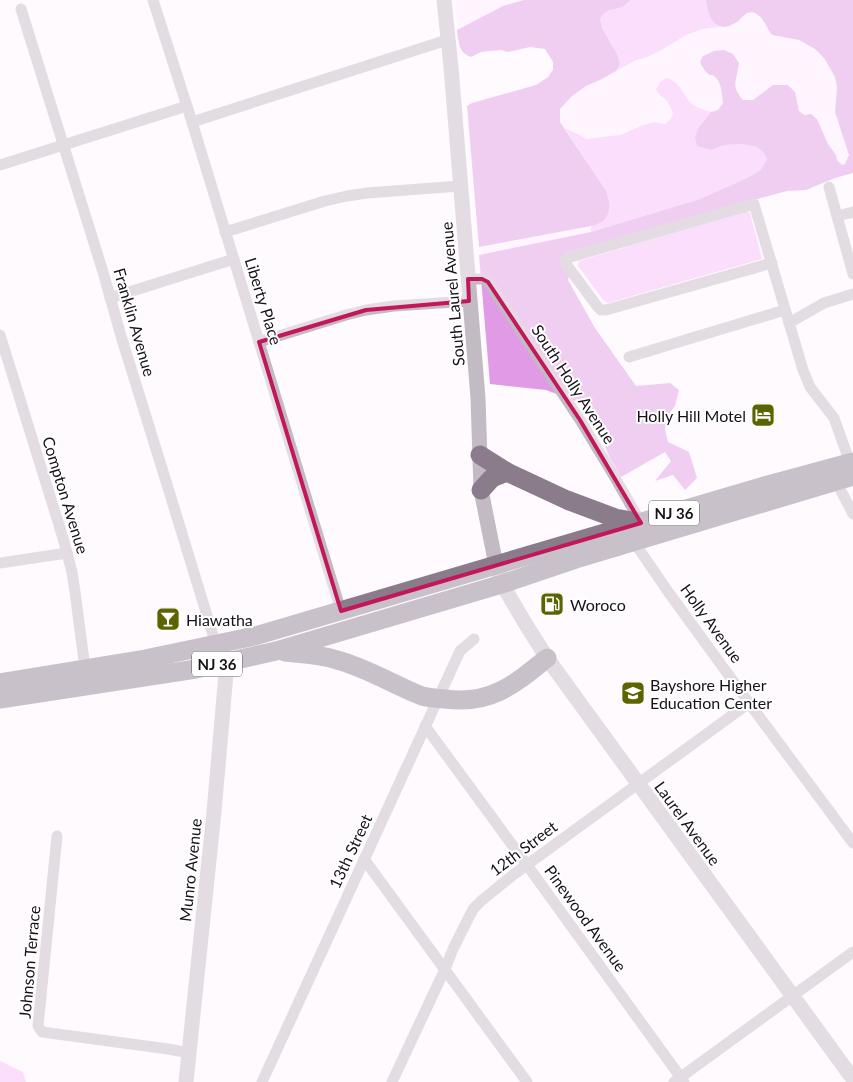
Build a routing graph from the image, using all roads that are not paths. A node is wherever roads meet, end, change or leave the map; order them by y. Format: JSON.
{"nodes":[{"id":1,"x":153,"y":0,"type":"edge"},
{"id":2,"x":444,"y":0,"type":"edge"},
{"id":3,"x":21,"y":9,"type":"dead end"},
{"id":4,"x":448,"y":40,"type":"junction"},
{"id":5,"x":187,"y":106,"type":"junction"},
{"id":6,"x":192,"y":122,"type":"junction"},
{"id":7,"x":63,"y":144,"type":"junction"},
{"id":8,"x":0,"y":165,"type":"edge"},
{"id":9,"x":460,"y":186,"type":"junction"},
{"id":10,"x":829,"y":186,"type":"dead end"},
{"id":11,"x":853,"y":212,"type":"edge"},
{"id":12,"x":837,"y":216,"type":"junction"},
{"id":13,"x":226,"y":232,"type":"junction"},
{"id":14,"x":234,"y":258,"type":"junction"},
{"id":15,"x":772,"y":263,"type":"junction"},
{"id":16,"x":853,"y":274,"type":"edge"},
{"id":17,"x":468,"y":279,"type":"junction"},
{"id":18,"x":853,"y":294,"type":"edge"},
{"id":19,"x":110,"y":298,"type":"junction"},
{"id":20,"x":469,"y":301,"type":"junction"},
{"id":21,"x":785,"y":310,"type":"junction"},
{"id":22,"x":789,"y":323,"type":"junction"},
{"id":23,"x":0,"y":335,"type":"edge"},
{"id":24,"x":259,"y":342,"type":"junction"},
{"id":25,"x":629,"y":357,"type":"dead end"},
{"id":26,"x":480,"y":455,"type":"junction"},
{"id":27,"x":848,"y":470,"type":"edge"},
{"id":28,"x":507,"y":472,"type":"junction"},
{"id":29,"x":481,"y":490,"type":"junction"},
{"id":30,"x":853,"y":514,"type":"edge"},
{"id":31,"x":641,"y":523,"type":"junction"},
{"id":32,"x":634,"y":542,"type":"junction"},
{"id":33,"x":67,"y":553,"type":"junction"},
{"id":34,"x":0,"y":562,"type":"edge"},
{"id":35,"x":496,"y":565,"type":"junction"},
{"id":36,"x":502,"y":584,"type":"junction"},
{"id":37,"x":342,"y":611,"type":"junction"},
{"id":38,"x":474,"y":639,"type":"dead end"},
{"id":39,"x":216,"y":645,"type":"junction"},
{"id":40,"x":276,"y":651,"type":"junction"},
{"id":41,"x":547,"y":658,"type":"junction"},
{"id":42,"x":227,"y":662,"type":"junction"},
{"id":43,"x":85,"y":668,"type":"junction"},
{"id":44,"x":0,"y":682,"type":"edge"},
{"id":45,"x":438,"y":698,"type":"junction"},
{"id":46,"x":0,"y":699,"type":"edge"},
{"id":47,"x":749,"y":703,"type":"junction"},
{"id":48,"x":425,"y":726,"type":"junction"},
{"id":49,"x":638,"y":784,"type":"junction"},
{"id":50,"x":57,"y":836,"type":"dead end"},
{"id":51,"x":853,"y":843,"type":"edge"},
{"id":52,"x":364,"y":859,"type":"junction"},
{"id":53,"x":527,"y":865,"type":"junction"},
{"id":54,"x":853,"y":952,"type":"edge"},
{"id":55,"x":445,"y":969,"type":"junction"},
{"id":56,"x":792,"y":996,"type":"junction"},
{"id":57,"x":189,"y":1053,"type":"junction"},
{"id":58,"x":853,"y":1079,"type":"edge"},
{"id":59,"x":679,"y":1080,"type":"edge"},
{"id":60,"x":525,"y":1081,"type":"edge"},
{"id":61,"x":186,"y":1082,"type":"edge"},
{"id":62,"x":262,"y":1082,"type":"edge"},
{"id":63,"x":392,"y":1082,"type":"edge"}],
"edges":[{"from":1,"to":5,"type":"street","name":"Liberty Place"},
{"from":2,"to":4,"type":"street","name":"South Laurel Avenue"},
{"from":3,"to":7,"type":"street","name":"Franklin Avenue"},
{"from":4,"to":6,"type":"street"},
{"from":4,"to":9,"type":"street","name":"South Laurel Avenue"},
{"from":5,"to":6,"type":"street","name":"Liberty Place"},
{"from":5,"to":7,"type":"street"},
{"from":6,"to":13,"type":"street","name":"Liberty Place"},
{"from":7,"to":8,"type":"street"},
{"from":7,"to":19,"type":"street","name":"Franklin Avenue"},
{"from":9,"to":13,"type":"street"},
{"from":9,"to":17,"type":"street","name":"South Laurel Avenue"},
{"from":10,"to":12,"type":"street"},
{"from":11,"to":12,"type":"street"},
{"from":12,"to":16,"type":"street"},
{"from":13,"to":14,"type":"street","name":"Liberty Place"},
{"from":14,"to":19,"type":"street"},
{"from":14,"to":24,"type":"street","name":"Liberty Place"},
{"from":15,"to":15,"type":"street"},
{"from":15,"to":21,"type":"street"},
{"from":17,"to":20,"type":"street","name":"South Laurel Avenue"},
{"from":17,"to":31,"type":"street","name":"South Holly Avenue"},
{"from":18,"to":22,"type":"street"},
{"from":19,"to":39,"type":"street","name":"Franklin Avenue"},
{"from":20,"to":24,"type":"street"},
{"from":20,"to":26,"type":"street","name":"South Laurel Avenue"},
{"from":21,"to":22,"type":"street"},
{"from":21,"to":25,"type":"street"},
{"from":22,"to":27,"type":"street"},
{"from":23,"to":33,"type":"street","name":"Compton Avenue"},
{"from":24,"to":37,"type":"street","name":"Liberty Place"},
{"from":26,"to":28,"type":"highway"},
{"from":26,"to":29,"type":"street","name":"South Laurel Avenue"},
{"from":27,"to":30,"type":"street"},
{"from":27,"to":31,"type":"highway","number":"NJ 36"},
{"from":27,"to":32,"type":"highway","number":"NJ 36"},
{"from":28,"to":29,"type":"highway"},
{"from":28,"to":31,"type":"highway"},
{"from":29,"to":35,"type":"street","name":"South Laurel Avenue"},
{"from":31,"to":35,"type":"highway","number":"NJ 36"},
{"from":32,"to":36,"type":"highway","number":"NJ 36"},
{"from":32,"to":47,"type":"street","name":"Holly Avenue"},
{"from":33,"to":34,"type":"street"},
{"from":33,"to":43,"type":"street","name":"Compton Avenue"},
{"from":35,"to":36,"type":"street","name":"South Laurel Avenue"},
{"from":35,"to":37,"type":"highway","number":"NJ 36"},
{"from":36,"to":40,"type":"highway","number":"NJ 36"},
{"from":36,"to":41,"type":"street","name":"Laurel Avenue"},
{"from":37,"to":39,"type":"highway","number":"NJ 36"},
{"from":38,"to":45,"type":"street","name":"13th Street"},
{"from":39,"to":43,"type":"highway","number":"NJ 36"},
{"from":40,"to":42,"type":"highway","number":"NJ 36"},
{"from":40,"to":45,"type":"highway"},
{"from":41,"to":45,"type":"highway"},
{"from":41,"to":49,"type":"street","name":"Laurel Avenue"},
{"from":42,"to":46,"type":"highway","number":"NJ 36"},
{"from":42,"to":57,"type":"street","name":"Munro Avenue"},
{"from":43,"to":44,"type":"highway","number":"NJ 36"},
{"from":45,"to":48,"type":"street","name":"13th Street"},
{"from":47,"to":49,"type":"street","name":"12th Street"},
{"from":47,"to":51,"type":"street","name":"Holly Avenue"},
{"from":48,"to":52,"type":"street","name":"13th Street"},
{"from":48,"to":53,"type":"street","name":"Pinewood Avenue"},
{"from":49,"to":53,"type":"street","name":"12th Street"},
{"from":49,"to":56,"type":"street","name":"Laurel Avenue"},
{"from":50,"to":57,"type":"street","name":"Johnson Terrace"},
{"from":52,"to":55,"type":"street"},
{"from":52,"to":62,"type":"street","name":"13th Street"},
{"from":53,"to":55,"type":"street","name":"12th Street"},
{"from":53,"to":59,"type":"street","name":"Pinewood Avenue"},
{"from":54,"to":56,"type":"street"},
{"from":55,"to":60,"type":"street"},
{"from":55,"to":63,"type":"street","name":"12th Street"},
{"from":56,"to":58,"type":"street","name":"Laurel Avenue"},
{"from":56,"to":59,"type":"street"},
{"from":57,"to":61,"type":"street","name":"Munro Avenue"}]}
